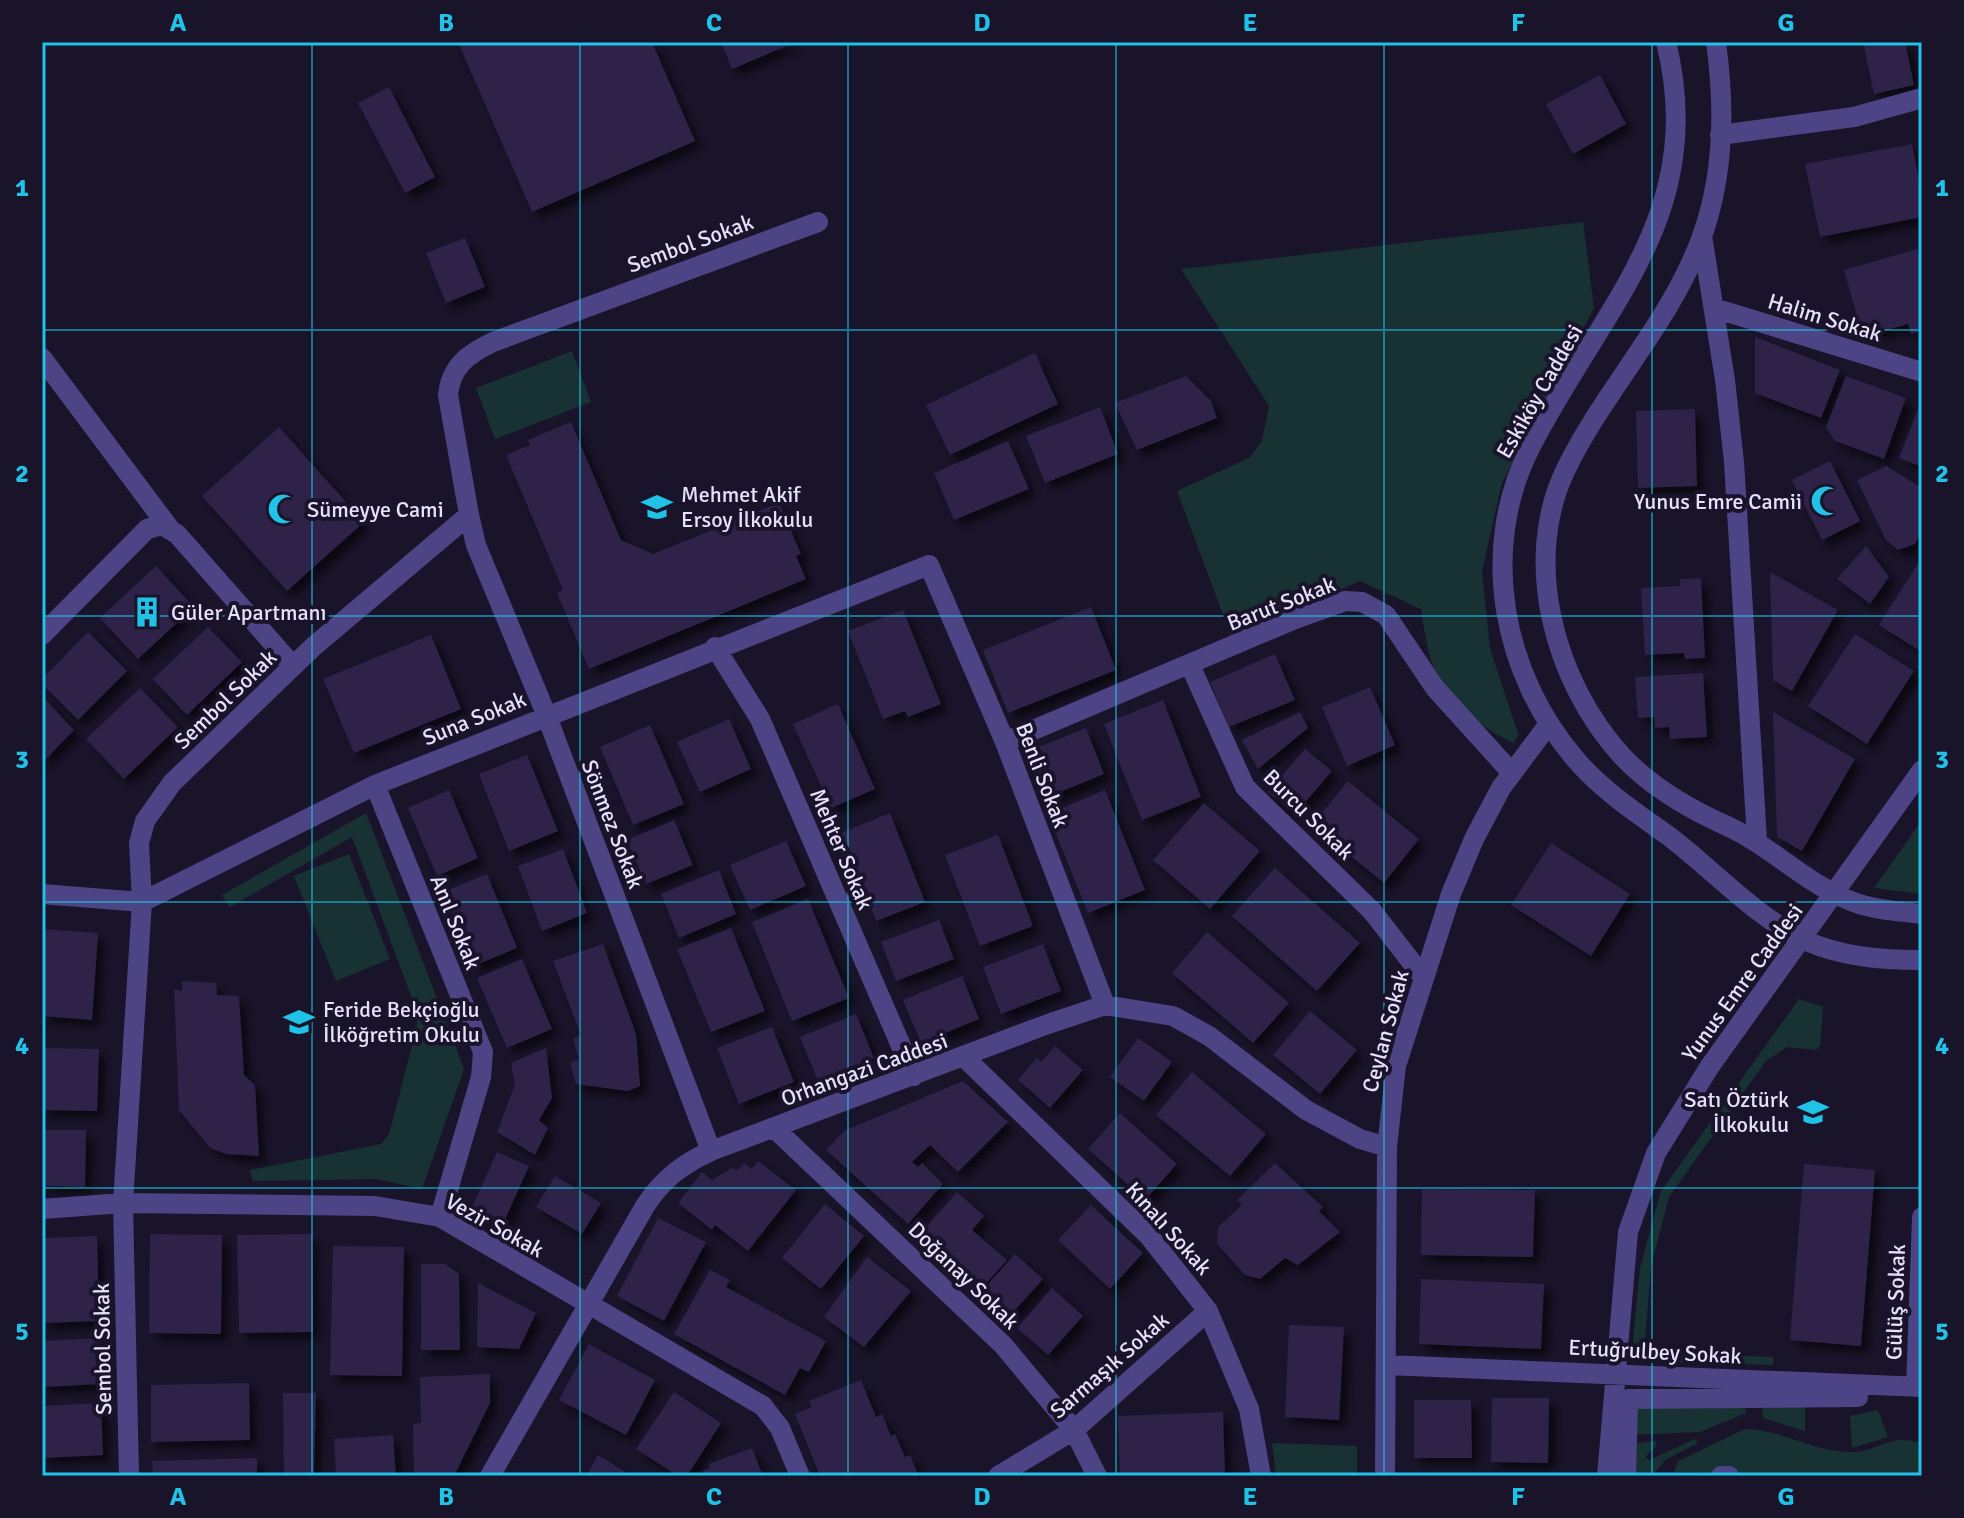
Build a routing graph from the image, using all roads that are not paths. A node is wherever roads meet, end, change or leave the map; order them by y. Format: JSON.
{"nodes":[{"id":1,"x":1666,"y":42,"type":"edge"},
{"id":2,"x":1716,"y":42,"type":"edge"},
{"id":3,"x":1922,"y":98,"type":"edge"},
{"id":4,"x":1720,"y":135,"type":"junction"},
{"id":5,"x":818,"y":222,"type":"dead end"},
{"id":6,"x":1702,"y":236,"type":"junction"},
{"id":7,"x":1714,"y":308,"type":"junction"},
{"id":8,"x":42,"y":358,"type":"edge"},
{"id":9,"x":1922,"y":372,"type":"edge"},
{"id":10,"x":469,"y":515,"type":"junction"},
{"id":11,"x":170,"y":529,"type":"junction"},
{"id":12,"x":929,"y":565,"type":"joint"},
{"id":13,"x":42,"y":635,"type":"edge"},
{"id":14,"x":715,"y":647,"type":"junction"},
{"id":15,"x":1190,"y":665,"type":"junction"},
{"id":16,"x":293,"y":666,"type":"junction"},
{"id":17,"x":546,"y":714,"type":"junction"},
{"id":18,"x":1548,"y":725,"type":"junction"},
{"id":19,"x":1005,"y":742,"type":"junction"},
{"id":20,"x":1922,"y":770,"type":"edge"},
{"id":21,"x":1511,"y":772,"type":"junction"},
{"id":22,"x":375,"y":785,"type":"junction"},
{"id":23,"x":1757,"y":840,"type":"junction"},
{"id":24,"x":42,"y":894,"type":"edge"},
{"id":25,"x":1836,"y":894,"type":"junction"},
{"id":26,"x":142,"y":902,"type":"junction"},
{"id":27,"x":1922,"y":914,"type":"edge"},
{"id":28,"x":1801,"y":938,"type":"junction"},
{"id":29,"x":1922,"y":960,"type":"edge"},
{"id":30,"x":1424,"y":978,"type":"junction"},
{"id":31,"x":1105,"y":1005,"type":"junction"},
{"id":32,"x":965,"y":1058,"type":"junction"},
{"id":33,"x":914,"y":1076,"type":"junction"},
{"id":34,"x":774,"y":1128,"type":"junction"},
{"id":35,"x":1387,"y":1147,"type":"junction"},
{"id":36,"x":711,"y":1151,"type":"junction"},
{"id":37,"x":123,"y":1203,"type":"junction"},
{"id":38,"x":42,"y":1209,"type":"edge"},
{"id":39,"x":440,"y":1217,"type":"junction"},
{"id":40,"x":1922,"y":1217,"type":"edge"},
{"id":41,"x":589,"y":1307,"type":"junction"},
{"id":42,"x":1208,"y":1311,"type":"junction"},
{"id":43,"x":1387,"y":1365,"type":"junction"},
{"id":44,"x":1614,"y":1373,"type":"junction"},
{"id":45,"x":1920,"y":1390,"type":"edge"},
{"id":46,"x":1074,"y":1430,"type":"junction"},
{"id":47,"x":129,"y":1476,"type":"edge"},
{"id":48,"x":490,"y":1476,"type":"edge"},
{"id":49,"x":800,"y":1476,"type":"edge"},
{"id":50,"x":998,"y":1476,"type":"edge"},
{"id":51,"x":1097,"y":1476,"type":"edge"},
{"id":52,"x":1261,"y":1476,"type":"edge"},
{"id":53,"x":1385,"y":1476,"type":"edge"},
{"id":54,"x":1607,"y":1476,"type":"edge"},
{"id":55,"x":1626,"y":1476,"type":"edge"},
{"id":56,"x":1721,"y":1476,"type":"edge"},
{"id":57,"x":1729,"y":1476,"type":"edge"}],
"edges":[{"from":1,"to":18,"type":"street","name":"Eskiköy Caddesi"},
{"from":2,"to":4,"type":"street"},
{"from":3,"to":4,"type":"street"},
{"from":4,"to":6,"type":"street"},
{"from":5,"to":10,"type":"street","name":"Sembol Sokak"},
{"from":6,"to":7,"type":"street"},
{"from":6,"to":23,"type":"street"},
{"from":7,"to":9,"type":"street","name":"Halim Sokak"},
{"from":7,"to":23,"type":"street"},
{"from":8,"to":11,"type":"street"},
{"from":10,"to":16,"type":"street","name":"Sembol Sokak"},
{"from":10,"to":17,"type":"street","name":"Sönmez Sokak"},
{"from":11,"to":13,"type":"street"},
{"from":11,"to":16,"type":"street"},
{"from":12,"to":14,"type":"street","name":"Suna Sokak"},
{"from":12,"to":19,"type":"street","name":"Benli Sokak"},
{"from":14,"to":17,"type":"street","name":"Suna Sokak"},
{"from":14,"to":33,"type":"street","name":"Mehter Sokak"},
{"from":15,"to":19,"type":"street","name":"Barut Sokak"},
{"from":15,"to":21,"type":"street","name":"Barut Sokak"},
{"from":15,"to":30,"type":"street","name":"Burcu Sokak"},
{"from":16,"to":26,"type":"street","name":"Sembol Sokak"},
{"from":17,"to":22,"type":"street","name":"Suna Sokak"},
{"from":17,"to":36,"type":"street","name":"Sönmez Sokak"},
{"from":18,"to":21,"type":"street","name":"Ceylan Sokak"},
{"from":18,"to":28,"type":"street","name":"Eskiköy Caddesi"},
{"from":19,"to":31,"type":"street","name":"Benli Sokak"},
{"from":20,"to":25,"type":"street","name":"Yunus Emre Caddesi"},
{"from":21,"to":30,"type":"street","name":"Ceylan Sokak"},
{"from":22,"to":26,"type":"street","name":"Suna Sokak"},
{"from":22,"to":39,"type":"street","name":"Anıl Sokak"},
{"from":23,"to":25,"type":"street"},
{"from":24,"to":26,"type":"street"},
{"from":25,"to":27,"type":"street"},
{"from":25,"to":28,"type":"street","name":"Yunus Emre Caddesi"},
{"from":26,"to":37,"type":"street","name":"Sembol Sokak"},
{"from":28,"to":29,"type":"street","name":"Eskiköy Caddesi"},
{"from":28,"to":44,"type":"street","name":"Yunus Emre Caddesi"},
{"from":30,"to":35,"type":"street","name":"Ceylan Sokak"},
{"from":31,"to":32,"type":"street","name":"Orhangazi Caddesi"},
{"from":31,"to":35,"type":"street","name":"Orhangazi Caddesi"},
{"from":32,"to":33,"type":"street","name":"Orhangazi Caddesi"},
{"from":32,"to":42,"type":"street","name":"Kınalı Sokak"},
{"from":33,"to":34,"type":"street","name":"Orhangazi Caddesi"},
{"from":34,"to":36,"type":"street","name":"Orhangazi Caddesi"},
{"from":34,"to":46,"type":"street","name":"Doğanay Sokak"},
{"from":35,"to":43,"type":"street","name":"Ceylan Sokak"},
{"from":36,"to":41,"type":"street","name":"Orhangazi Caddesi"},
{"from":37,"to":38,"type":"street","name":"Vezir Sokak"},
{"from":37,"to":39,"type":"street","name":"Vezir Sokak"},
{"from":37,"to":47,"type":"street","name":"Sembol Sokak"},
{"from":39,"to":41,"type":"street","name":"Vezir Sokak"},
{"from":40,"to":45,"type":"street","name":"Gülüş Sokak"},
{"from":41,"to":48,"type":"street","name":"Orhangazi Caddesi"},
{"from":41,"to":49,"type":"street","name":"Vezir Sokak"},
{"from":42,"to":46,"type":"street","name":"Sarmaşık Sokak"},
{"from":42,"to":52,"type":"street","name":"Kınalı Sokak"},
{"from":43,"to":44,"type":"street","name":"Ertuğrulbey Sokak"},
{"from":43,"to":53,"type":"street","name":"Ceylan Sokak"},
{"from":44,"to":45,"type":"street","name":"Ertuğrulbey Sokak"},
{"from":44,"to":54,"type":"street","name":"Yunus Emre Caddesi"},
{"from":45,"to":55,"type":"street"},
{"from":46,"to":50,"type":"street","name":"Sarmaşık Sokak"},
{"from":46,"to":51,"type":"street","name":"Doğanay Sokak"},
{"from":56,"to":57,"type":"street"}]}
